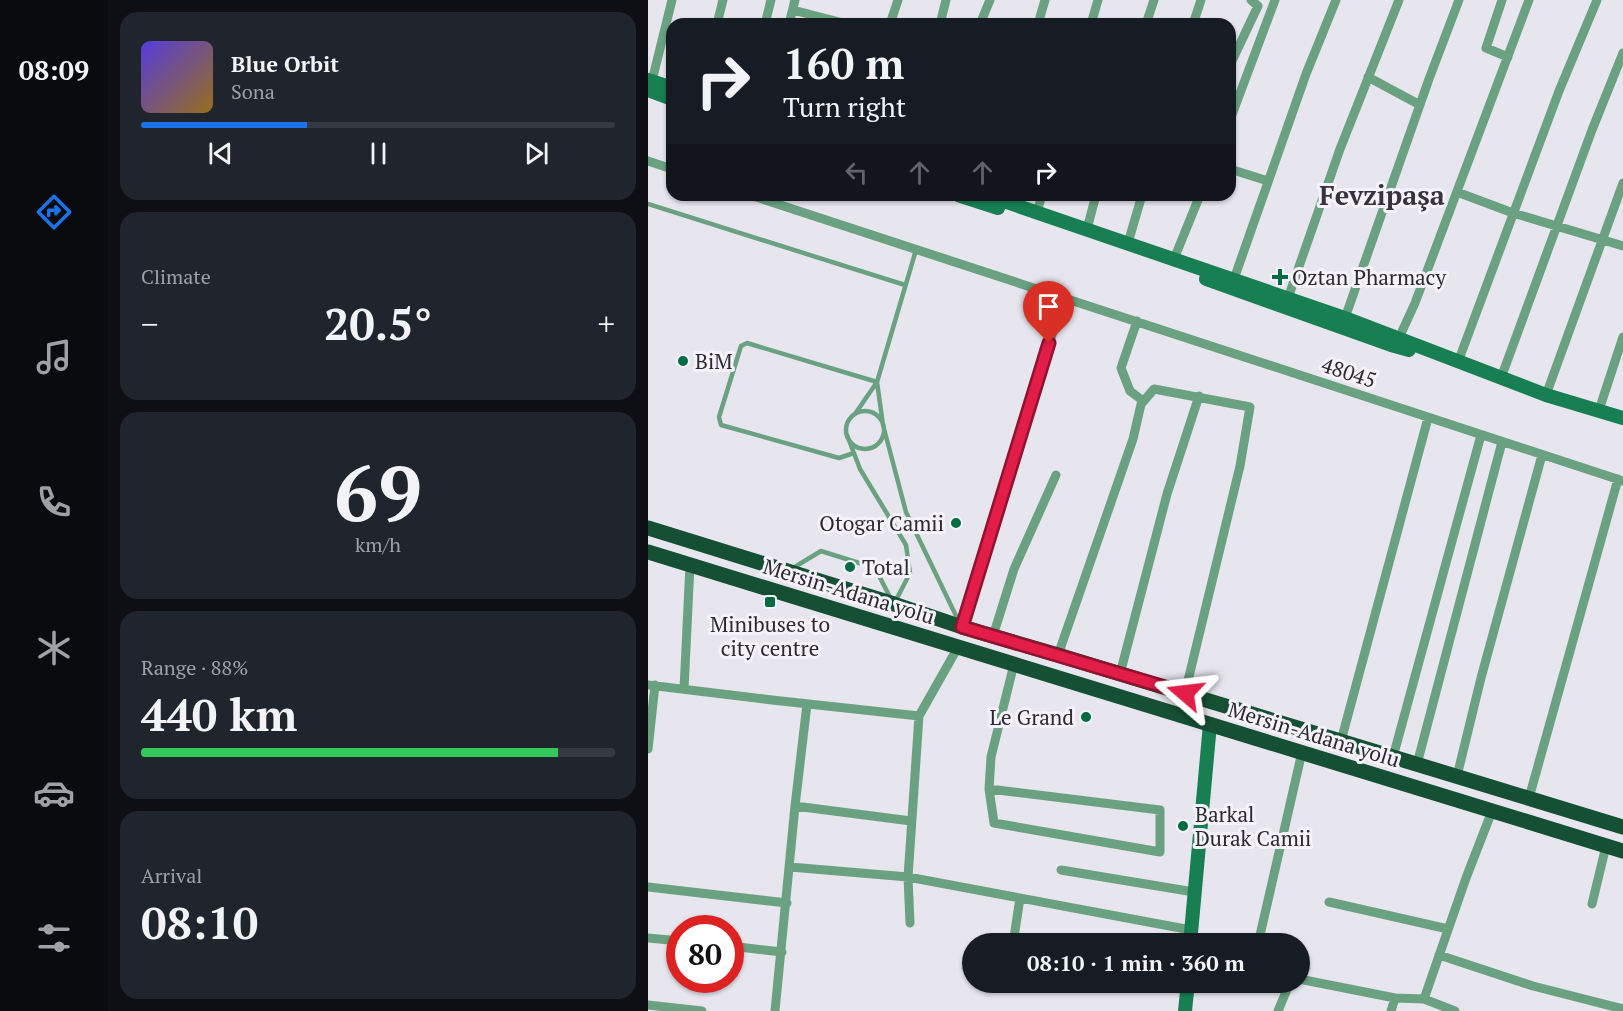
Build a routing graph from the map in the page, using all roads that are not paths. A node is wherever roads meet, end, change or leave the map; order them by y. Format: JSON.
{"nodes":[{"id":1,"x":672,"y":0,"type":"edge"},
{"id":2,"x":723,"y":0,"type":"edge"},
{"id":3,"x":771,"y":0,"type":"edge"},
{"id":4,"x":898,"y":0,"type":"edge"},
{"id":5,"x":946,"y":0,"type":"edge"},
{"id":6,"x":990,"y":0,"type":"edge"},
{"id":7,"x":1045,"y":0,"type":"edge"},
{"id":8,"x":1098,"y":0,"type":"edge"},
{"id":9,"x":1154,"y":0,"type":"edge"},
{"id":10,"x":1201,"y":0,"type":"edge"},
{"id":11,"x":1251,"y":0,"type":"edge"},
{"id":12,"x":1275,"y":0,"type":"edge"},
{"id":13,"x":1336,"y":0,"type":"edge"},
{"id":14,"x":1398,"y":0,"type":"edge"},
{"id":15,"x":1459,"y":0,"type":"edge"},
{"id":16,"x":1502,"y":0,"type":"edge"},
{"id":17,"x":1529,"y":0,"type":"edge"},
{"id":18,"x":1597,"y":0,"type":"edge"},
{"id":19,"x":794,"y":5,"type":"edge"},
{"id":20,"x":667,"y":18,"type":"edge"},
{"id":21,"x":718,"y":18,"type":"edge"},
{"id":22,"x":766,"y":18,"type":"edge"},
{"id":23,"x":831,"y":18,"type":"edge"},
{"id":24,"x":892,"y":18,"type":"edge"},
{"id":25,"x":942,"y":18,"type":"edge"},
{"id":26,"x":982,"y":18,"type":"edge"},
{"id":27,"x":1040,"y":18,"type":"edge"},
{"id":28,"x":1093,"y":18,"type":"edge"},
{"id":29,"x":1148,"y":18,"type":"edge"},
{"id":30,"x":1195,"y":18,"type":"edge"},
{"id":31,"x":666,"y":22,"type":"edge"},
{"id":32,"x":1236,"y":52,"type":"edge"},
{"id":33,"x":1623,"y":53,"type":"edge"},
{"id":34,"x":1508,"y":57,"type":"junction"},
{"id":35,"x":1368,"y":77,"type":"junction"},
{"id":36,"x":649,"y":84,"type":"edge"},
{"id":37,"x":666,"y":87,"type":"edge"},
{"id":38,"x":666,"y":95,"type":"edge"},
{"id":39,"x":1236,"y":104,"type":"edge"},
{"id":40,"x":1420,"y":105,"type":"junction"},
{"id":41,"x":648,"y":161,"type":"edge"},
{"id":42,"x":666,"y":167,"type":"edge"},
{"id":43,"x":1236,"y":172,"type":"edge"},
{"id":44,"x":1268,"y":182,"type":"junction"},
{"id":45,"x":1623,"y":183,"type":"edge"},
{"id":46,"x":1456,"y":192,"type":"junction"},
{"id":47,"x":768,"y":201,"type":"edge"},
{"id":48,"x":976,"y":201,"type":"edge"},
{"id":49,"x":1005,"y":201,"type":"edge"},
{"id":50,"x":1040,"y":201,"type":"edge"},
{"id":51,"x":1094,"y":201,"type":"edge"},
{"id":52,"x":1140,"y":201,"type":"edge"},
{"id":53,"x":1198,"y":201,"type":"edge"},
{"id":54,"x":648,"y":204,"type":"edge"},
{"id":55,"x":1037,"y":213,"type":"junction"},
{"id":56,"x":1513,"y":213,"type":"junction"},
{"id":57,"x":1557,"y":226,"type":"junction"},
{"id":58,"x":1087,"y":229,"type":"junction"},
{"id":59,"x":1602,"y":240,"type":"junction"},
{"id":60,"x":1128,"y":243,"type":"junction"},
{"id":61,"x":1623,"y":246,"type":"edge"},
{"id":62,"x":916,"y":250,"type":"junction"},
{"id":63,"x":1174,"y":259,"type":"junction"},
{"id":64,"x":1234,"y":279,"type":"junction"},
{"id":65,"x":905,"y":285,"type":"junction"},
{"id":66,"x":1288,"y":298,"type":"junction"},
{"id":67,"x":1063,"y":299,"type":"junction"},
{"id":68,"x":1345,"y":318,"type":"junction"},
{"id":69,"x":1137,"y":321,"type":"junction"},
{"id":70,"x":1623,"y":337,"type":"edge"},
{"id":71,"x":1399,"y":338,"type":"junction"},
{"id":72,"x":1458,"y":362,"type":"junction"},
{"id":73,"x":1501,"y":378,"type":"junction"},
{"id":74,"x":877,"y":382,"type":"junction"},
{"id":75,"x":1546,"y":395,"type":"junction"},
{"id":76,"x":1199,"y":396,"type":"junction"},
{"id":77,"x":1142,"y":403,"type":"junction"},
{"id":78,"x":1599,"y":410,"type":"junction"},
{"id":79,"x":855,"y":414,"type":"junction"},
{"id":80,"x":1428,"y":418,"type":"junction"},
{"id":81,"x":1623,"y":418,"type":"edge"},
{"id":82,"x":883,"y":425,"type":"junction"},
{"id":83,"x":847,"y":435,"type":"junction"},
{"id":84,"x":1481,"y":435,"type":"junction"},
{"id":85,"x":1502,"y":442,"type":"junction"},
{"id":86,"x":854,"y":453,"type":"junction"},
{"id":87,"x":1542,"y":454,"type":"junction"},
{"id":88,"x":1056,"y":475,"type":"dead end"},
{"id":89,"x":1620,"y":480,"type":"edge"},
{"id":90,"x":648,"y":528,"type":"edge"},
{"id":91,"x":651,"y":556,"type":"edge"},
{"id":92,"x":690,"y":565,"type":"junction"},
{"id":93,"x":788,"y":571,"type":"junction"},
{"id":94,"x":894,"y":604,"type":"junction"},
{"id":95,"x":962,"y":627,"type":"junction"},
{"id":96,"x":993,"y":636,"type":"junction"},
{"id":97,"x":958,"y":647,"type":"junction"},
{"id":98,"x":1058,"y":655,"type":"junction"},
{"id":99,"x":1014,"y":664,"type":"junction"},
{"id":100,"x":1120,"y":674,"type":"junction"},
{"id":101,"x":652,"y":685,"type":"edge"},
{"id":102,"x":684,"y":689,"type":"junction"},
{"id":103,"x":1185,"y":693,"type":"junction"},
{"id":104,"x":807,"y":704,"type":"junction"},
{"id":105,"x":919,"y":716,"type":"junction"},
{"id":106,"x":1209,"y":724,"type":"junction"},
{"id":107,"x":1341,"y":741,"type":"junction"},
{"id":108,"x":648,"y":749,"type":"edge"},
{"id":109,"x":1302,"y":752,"type":"junction"},
{"id":110,"x":1394,"y":757,"type":"junction"},
{"id":111,"x":1417,"y":764,"type":"junction"},
{"id":112,"x":1457,"y":777,"type":"junction"},
{"id":113,"x":989,"y":789,"type":"junction"},
{"id":114,"x":1529,"y":798,"type":"junction"},
{"id":115,"x":795,"y":806,"type":"junction"},
{"id":116,"x":1492,"y":811,"type":"junction"},
{"id":117,"x":912,"y":821,"type":"junction"},
{"id":118,"x":1623,"y":827,"type":"edge"},
{"id":119,"x":1606,"y":846,"type":"junction"},
{"id":120,"x":1623,"y":851,"type":"edge"},
{"id":121,"x":790,"y":867,"type":"junction"},
{"id":122,"x":1060,"y":870,"type":"dead end"},
{"id":123,"x":908,"y":878,"type":"junction"},
{"id":124,"x":648,"y":887,"type":"edge"},
{"id":125,"x":1194,"y":892,"type":"junction"},
{"id":126,"x":1020,"y":898,"type":"junction"},
{"id":127,"x":1329,"y":902,"type":"dead end"},
{"id":128,"x":787,"y":903,"type":"junction"},
{"id":129,"x":1592,"y":904,"type":"dead end"},
{"id":130,"x":910,"y":923,"type":"dead end"},
{"id":131,"x":1448,"y":929,"type":"junction"},
{"id":132,"x":1015,"y":933,"type":"edge"},
{"id":133,"x":1173,"y":933,"type":"edge"},
{"id":134,"x":1191,"y":933,"type":"edge"},
{"id":135,"x":1261,"y":933,"type":"edge"},
{"id":136,"x":648,"y":938,"type":"edge"},
{"id":137,"x":666,"y":940,"type":"edge"},
{"id":138,"x":744,"y":948,"type":"edge"},
{"id":139,"x":782,"y":952,"type":"junction"},
{"id":140,"x":1439,"y":955,"type":"junction"},
{"id":141,"x":1310,"y":981,"type":"edge"},
{"id":142,"x":1186,"y":993,"type":"edge"},
{"id":143,"x":1285,"y":993,"type":"edge"},
{"id":144,"x":1395,"y":998,"type":"junction"},
{"id":145,"x":1424,"y":999,"type":"junction"},
{"id":146,"x":648,"y":1005,"type":"edge"},
{"id":147,"x":1623,"y":1009,"type":"edge"},
{"id":148,"x":702,"y":1011,"type":"edge"},
{"id":149,"x":775,"y":1011,"type":"edge"},
{"id":150,"x":1185,"y":1011,"type":"edge"},
{"id":151,"x":1278,"y":1011,"type":"edge"},
{"id":152,"x":1391,"y":1011,"type":"edge"},
{"id":153,"x":1455,"y":1011,"type":"edge"}],
"edges":[{"from":1,"to":20,"type":"street"},
{"from":2,"to":21,"type":"street"},
{"from":3,"to":22,"type":"street"},
{"from":4,"to":24,"type":"street"},
{"from":5,"to":25,"type":"street"},
{"from":6,"to":26,"type":"street"},
{"from":7,"to":27,"type":"street"},
{"from":8,"to":28,"type":"street"},
{"from":9,"to":29,"type":"street"},
{"from":10,"to":30,"type":"street"},
{"from":11,"to":32,"type":"street"},
{"from":12,"to":39,"type":"street"},
{"from":13,"to":44,"type":"street"},
{"from":14,"to":35,"type":"street"},
{"from":15,"to":40,"type":"street"},
{"from":16,"to":34,"type":"street"},
{"from":17,"to":34,"type":"street"},
{"from":18,"to":56,"type":"street"},
{"from":19,"to":23,"type":"street"},
{"from":31,"to":36,"type":"street"},
{"from":33,"to":57,"type":"street"},
{"from":34,"to":46,"type":"street"},
{"from":35,"to":40,"type":"street"},
{"from":35,"to":66,"type":"street"},
{"from":36,"to":37,"type":"main road"},
{"from":36,"to":38,"type":"main road"},
{"from":40,"to":68,"type":"street"},
{"from":41,"to":42,"type":"street"},
{"from":43,"to":44,"type":"street"},
{"from":44,"to":64,"type":"street"},
{"from":45,"to":59,"type":"street"},
{"from":46,"to":56,"type":"street"},
{"from":46,"to":71,"type":"street"},
{"from":47,"to":62,"type":"street","name":"48045"},
{"from":48,"to":72,"type":"main road"},
{"from":49,"to":55,"type":"main road"},
{"from":50,"to":55,"type":"street"},
{"from":51,"to":58,"type":"street"},
{"from":52,"to":60,"type":"street"},
{"from":53,"to":63,"type":"street"},
{"from":54,"to":65,"type":"lane"},
{"from":55,"to":58,"type":"main road"},
{"from":56,"to":57,"type":"street"},
{"from":56,"to":72,"type":"street"},
{"from":57,"to":59,"type":"street"},
{"from":57,"to":73,"type":"street"},
{"from":58,"to":60,"type":"main road"},
{"from":59,"to":61,"type":"street"},
{"from":59,"to":75,"type":"street"},
{"from":60,"to":63,"type":"main road"},
{"from":62,"to":65,"type":"lane"},
{"from":62,"to":67,"type":"street","name":"48045"},
{"from":63,"to":64,"type":"main road"},
{"from":64,"to":66,"type":"main road"},
{"from":65,"to":74,"type":"lane"},
{"from":66,"to":68,"type":"main road"},
{"from":67,"to":69,"type":"street","name":"48045"},
{"from":67,"to":95,"type":"street"},
{"from":68,"to":71,"type":"main road"},
{"from":69,"to":77,"type":"street"},
{"from":69,"to":80,"type":"street","name":"48045"},
{"from":70,"to":78,"type":"street"},
{"from":71,"to":72,"type":"main road"},
{"from":72,"to":73,"type":"main road"},
{"from":73,"to":75,"type":"main road"},
{"from":74,"to":79,"type":"lane"},
{"from":74,"to":82,"type":"lane"},
{"from":74,"to":86,"type":"lane"},
{"from":75,"to":78,"type":"main road"},
{"from":76,"to":77,"type":"street"},
{"from":76,"to":100,"type":"street"},
{"from":76,"to":103,"type":"street"},
{"from":77,"to":98,"type":"street"},
{"from":78,"to":81,"type":"main road"},
{"from":79,"to":82,"type":"lane"},
{"from":79,"to":83,"type":"lane"},
{"from":80,"to":84,"type":"street","name":"48045"},
{"from":80,"to":107,"type":"street"},
{"from":82,"to":83,"type":"lane"},
{"from":82,"to":95,"type":"lane"},
{"from":83,"to":86,"type":"lane"},
{"from":84,"to":85,"type":"street","name":"48045"},
{"from":84,"to":110,"type":"street"},
{"from":85,"to":87,"type":"street","name":"48045"},
{"from":85,"to":111,"type":"street"},
{"from":86,"to":94,"type":"lane"},
{"from":87,"to":89,"type":"street","name":"48045"},
{"from":87,"to":112,"type":"street"},
{"from":88,"to":96,"type":"street"},
{"from":89,"to":114,"type":"street"},
{"from":90,"to":93,"type":"highway","name":"Mersin-Adana yolu"},
{"from":91,"to":92,"type":"highway","name":"Mersin-Adana yolu"},
{"from":92,"to":97,"type":"highway","name":"Mersin-Adana yolu"},
{"from":92,"to":102,"type":"street"},
{"from":93,"to":94,"type":"highway","name":"Mersin-Adana yolu"},
{"from":93,"to":94,"type":"lane"},
{"from":94,"to":95,"type":"highway","name":"Mersin-Adana yolu"},
{"from":95,"to":96,"type":"highway","name":"Mersin-Adana yolu"},
{"from":96,"to":98,"type":"highway","name":"Mersin-Adana yolu"},
{"from":97,"to":99,"type":"highway","name":"Mersin-Adana yolu"},
{"from":97,"to":105,"type":"street"},
{"from":98,"to":100,"type":"highway","name":"Mersin-Adana yolu"},
{"from":99,"to":106,"type":"highway","name":"Mersin-Adana yolu"},
{"from":99,"to":113,"type":"street"},
{"from":100,"to":103,"type":"highway","name":"Mersin-Adana yolu"},
{"from":101,"to":102,"type":"street"},
{"from":101,"to":108,"type":"street"},
{"from":102,"to":104,"type":"street"},
{"from":103,"to":107,"type":"highway","name":"Mersin-Adana yolu"},
{"from":104,"to":105,"type":"street"},
{"from":104,"to":115,"type":"street"},
{"from":105,"to":117,"type":"street"},
{"from":106,"to":109,"type":"highway","name":"Mersin-Adana yolu"},
{"from":106,"to":125,"type":"main road"},
{"from":107,"to":110,"type":"highway","name":"Mersin-Adana yolu"},
{"from":109,"to":116,"type":"highway","name":"Mersin-Adana yolu"},
{"from":109,"to":135,"type":"street"},
{"from":110,"to":111,"type":"highway","name":"Mersin-Adana yolu"},
{"from":111,"to":112,"type":"highway","name":"Mersin-Adana yolu"},
{"from":112,"to":114,"type":"highway","name":"Mersin-Adana yolu"},
{"from":113,"to":113,"type":"street"},
{"from":114,"to":118,"type":"highway","name":"Mersin-Adana yolu"},
{"from":115,"to":117,"type":"street"},
{"from":115,"to":121,"type":"street"},
{"from":116,"to":119,"type":"highway","name":"Mersin-Adana yolu"},
{"from":116,"to":131,"type":"street"},
{"from":117,"to":123,"type":"street"},
{"from":119,"to":120,"type":"highway","name":"Mersin-Adana yolu"},
{"from":119,"to":129,"type":"street"},
{"from":121,"to":123,"type":"street"},
{"from":121,"to":128,"type":"street"},
{"from":122,"to":125,"type":"street"},
{"from":123,"to":126,"type":"street"},
{"from":123,"to":130,"type":"street"},
{"from":124,"to":128,"type":"street"},
{"from":125,"to":134,"type":"main road"},
{"from":126,"to":132,"type":"street"},
{"from":126,"to":133,"type":"street"},
{"from":127,"to":131,"type":"street"},
{"from":128,"to":139,"type":"street"},
{"from":131,"to":140,"type":"street"},
{"from":136,"to":137,"type":"street"},
{"from":138,"to":139,"type":"street"},
{"from":139,"to":149,"type":"street"},
{"from":140,"to":145,"type":"street"},
{"from":140,"to":147,"type":"street"},
{"from":141,"to":144,"type":"street"},
{"from":142,"to":150,"type":"main road"},
{"from":143,"to":151,"type":"street"},
{"from":144,"to":145,"type":"street"},
{"from":144,"to":152,"type":"street"},
{"from":145,"to":153,"type":"street"},
{"from":146,"to":148,"type":"street"}]}
